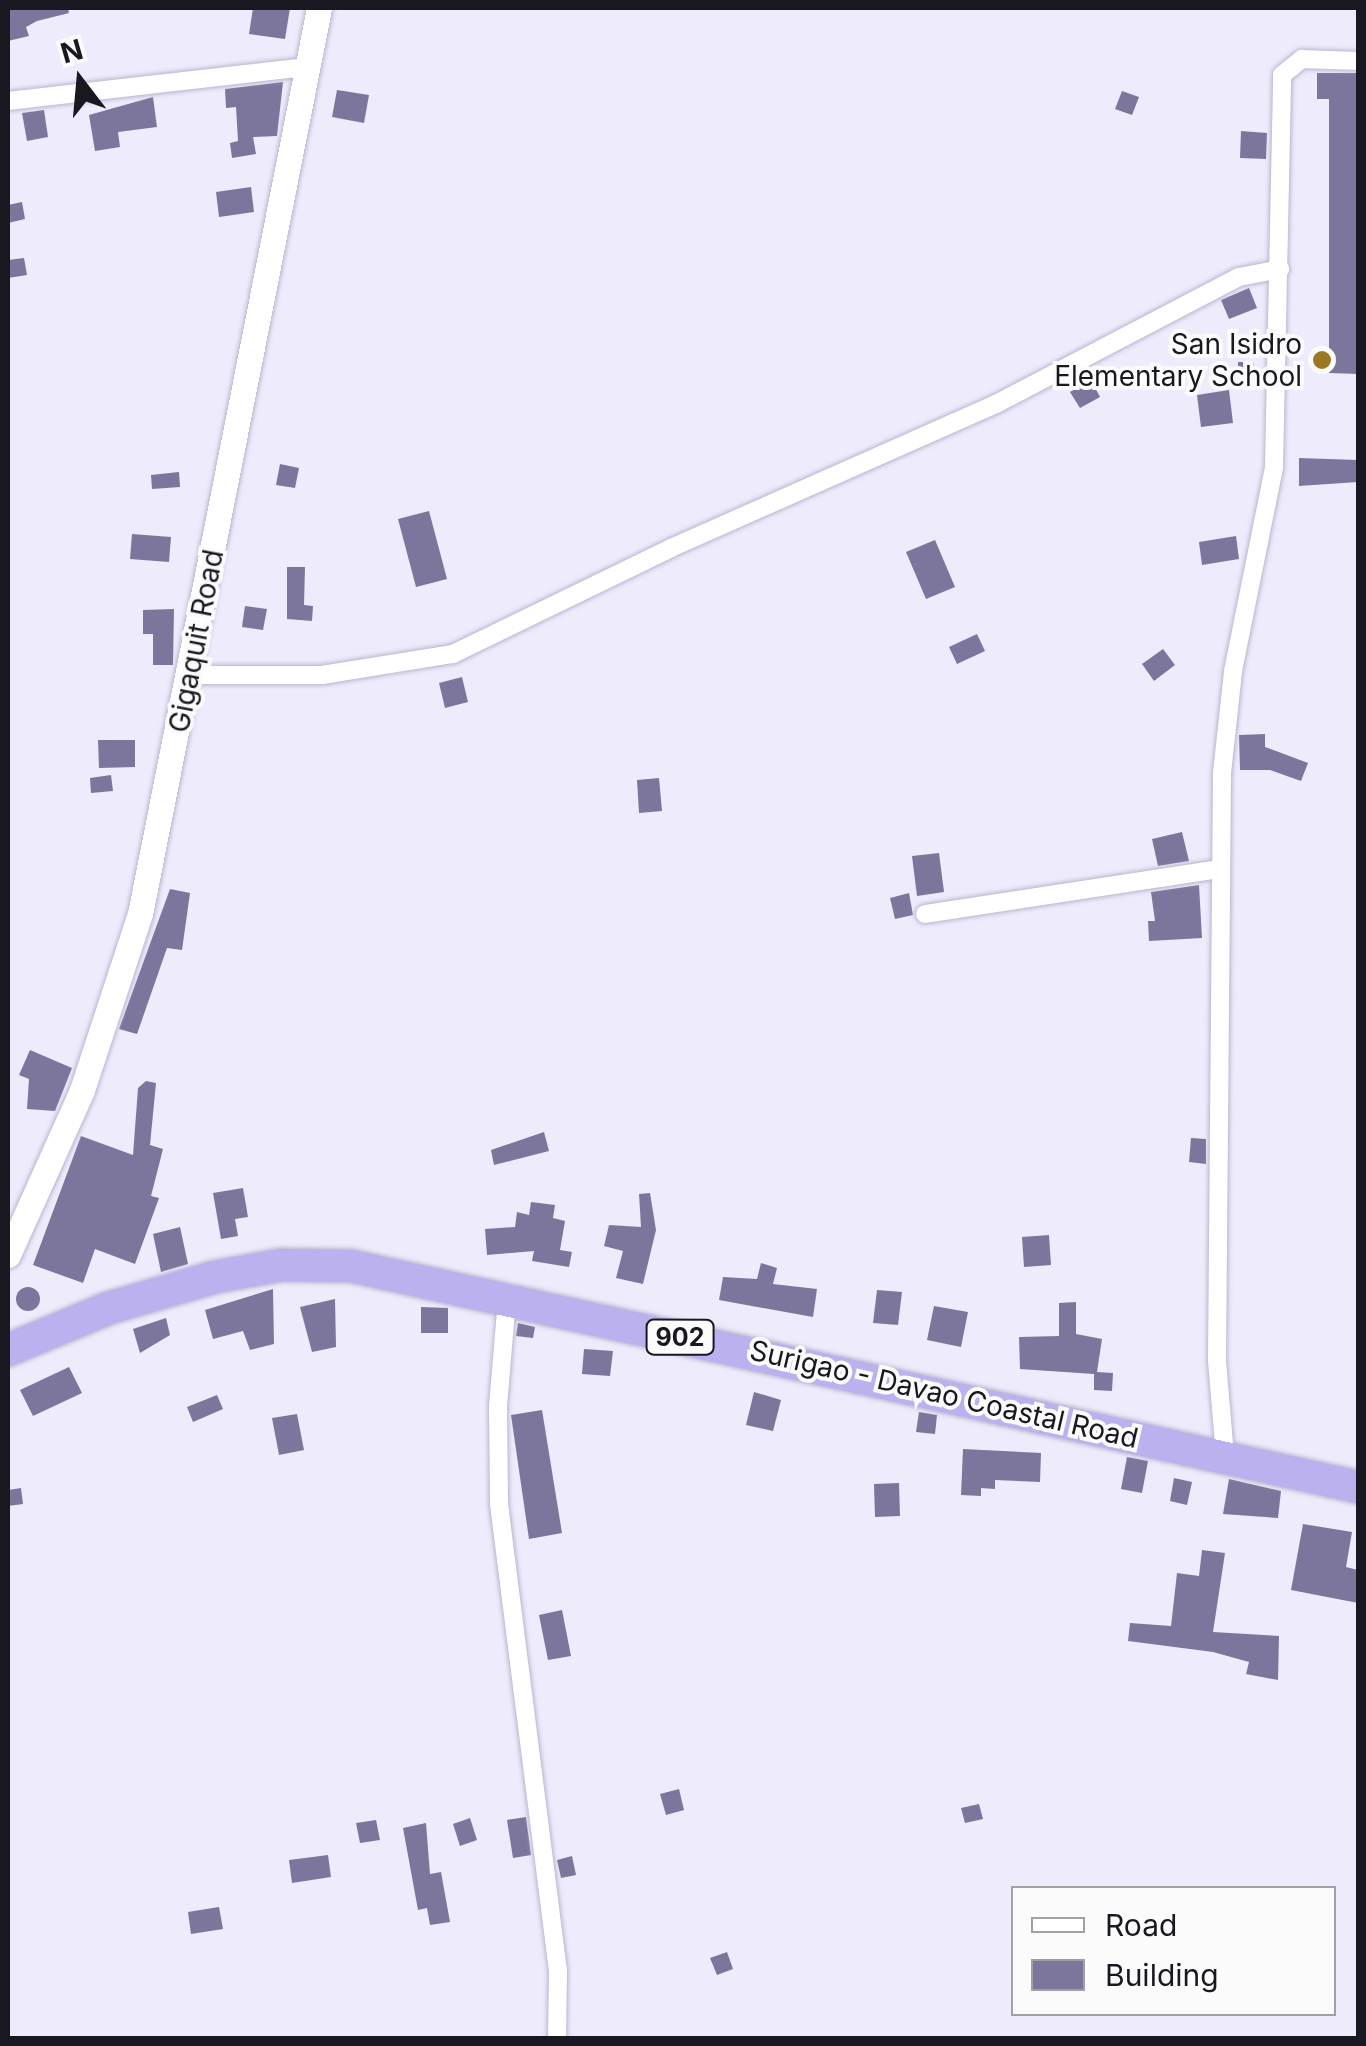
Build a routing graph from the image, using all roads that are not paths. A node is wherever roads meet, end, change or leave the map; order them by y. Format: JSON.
{"nodes":[{"id":1,"x":318,"y":8,"type":"edge"},
{"id":2,"x":1358,"y":60,"type":"edge"},
{"id":3,"x":307,"y":68,"type":"junction"},
{"id":4,"x":8,"y":101,"type":"edge"},
{"id":5,"x":1280,"y":269,"type":"junction"},
{"id":6,"x":191,"y":674,"type":"junction"},
{"id":7,"x":1218,"y":869,"type":"junction"},
{"id":8,"x":925,"y":914,"type":"dead end"},
{"id":9,"x":8,"y":1255,"type":"edge"},
{"id":10,"x":507,"y":1299,"type":"junction"},
{"id":11,"x":8,"y":1350,"type":"edge"},
{"id":12,"x":1224,"y":1456,"type":"junction"},
{"id":13,"x":1358,"y":1487,"type":"edge"},
{"id":14,"x":557,"y":2038,"type":"edge"}],
"edges":[{"from":1,"to":3,"type":"main road","name":"Gigaquit Road"},
{"from":2,"to":5,"type":"street"},
{"from":3,"to":4,"type":"street"},
{"from":3,"to":6,"type":"main road","name":"Gigaquit Road"},
{"from":5,"to":6,"type":"street"},
{"from":5,"to":7,"type":"street"},
{"from":6,"to":9,"type":"main road","name":"Gigaquit Road"},
{"from":7,"to":8,"type":"street"},
{"from":7,"to":12,"type":"street"},
{"from":10,"to":11,"type":"highway","name":"Surigao - Davao Coastal Road","number":"902"},
{"from":10,"to":12,"type":"highway","name":"Surigao - Davao Coastal Road","number":"902"},
{"from":10,"to":14,"type":"street"},
{"from":12,"to":13,"type":"highway","name":"Surigao - Davao Coastal Road","number":"902"}]}
